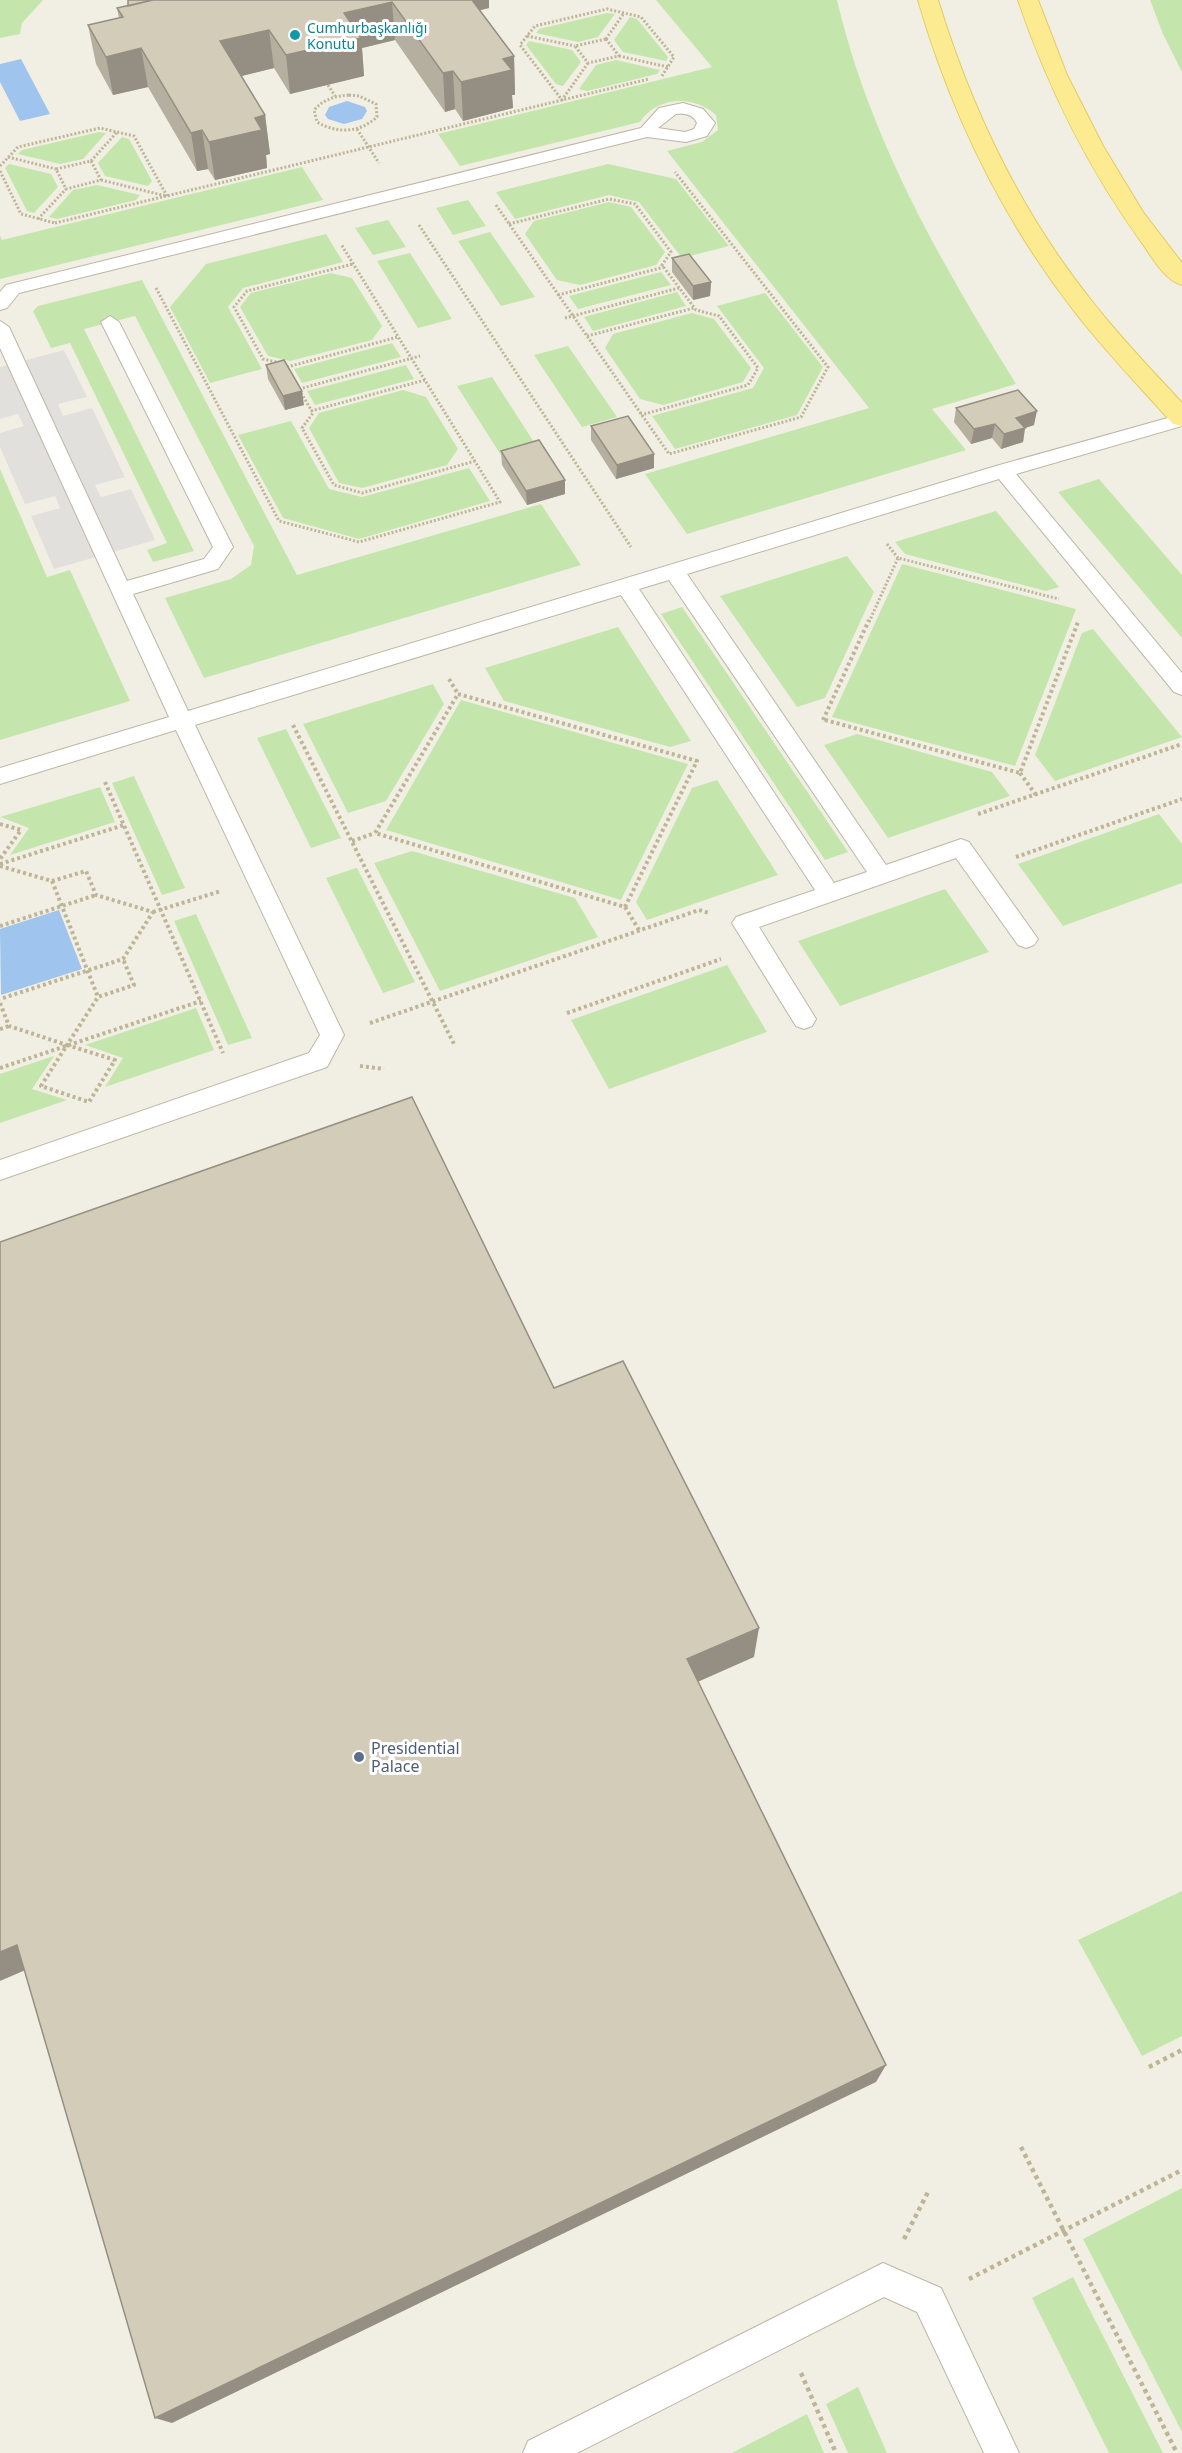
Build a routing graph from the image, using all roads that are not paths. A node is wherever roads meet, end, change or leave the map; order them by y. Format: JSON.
{"nodes":[{"id":1,"x":928,"y":0,"type":"edge"},
{"id":2,"x":1028,"y":0,"type":"edge"},
{"id":3,"x":646,"y":132,"type":"road end"},
{"id":4,"x":1182,"y":278,"type":"edge"},
{"id":5,"x":0,"y":304,"type":"edge"},
{"id":6,"x":110,"y":322,"type":"dead end"},
{"id":7,"x":1,"y":330,"type":"edge"},
{"id":8,"x":1182,"y":419,"type":"edge"},
{"id":9,"x":1003,"y":471,"type":"junction"},
{"id":10,"x":674,"y":571,"type":"junction"},
{"id":11,"x":626,"y":586,"type":"junction"},
{"id":12,"x":121,"y":590,"type":"junction"},
{"id":13,"x":1182,"y":687,"type":"edge"},
{"id":14,"x":182,"y":721,"type":"junction"},
{"id":15,"x":0,"y":776,"type":"edge"},
{"id":16,"x":881,"y":875,"type":"junction"},
{"id":17,"x":829,"y":893,"type":"junction"},
{"id":18,"x":1026,"y":939,"type":"dead end"},
{"id":19,"x":804,"y":1019,"type":"dead end"},
{"id":20,"x":0,"y":1170,"type":"edge"},
{"id":21,"x":540,"y":2453,"type":"edge"},
{"id":22,"x":1002,"y":2453,"type":"edge"}],
"edges":[{"from":1,"to":8,"type":"main road"},
{"from":2,"to":4,"type":"main road"},
{"from":3,"to":5,"type":"lane"},
{"from":6,"to":12,"type":"lane"},
{"from":7,"to":12,"type":"lane"},
{"from":8,"to":9,"type":"lane"},
{"from":9,"to":10,"type":"lane"},
{"from":9,"to":13,"type":"lane"},
{"from":10,"to":11,"type":"lane"},
{"from":10,"to":16,"type":"lane"},
{"from":11,"to":14,"type":"lane"},
{"from":11,"to":17,"type":"lane"},
{"from":12,"to":14,"type":"lane"},
{"from":14,"to":15,"type":"lane"},
{"from":14,"to":20,"type":"lane"},
{"from":16,"to":17,"type":"lane"},
{"from":16,"to":18,"type":"lane"},
{"from":17,"to":19,"type":"lane"},
{"from":21,"to":22,"type":"lane"}]}
